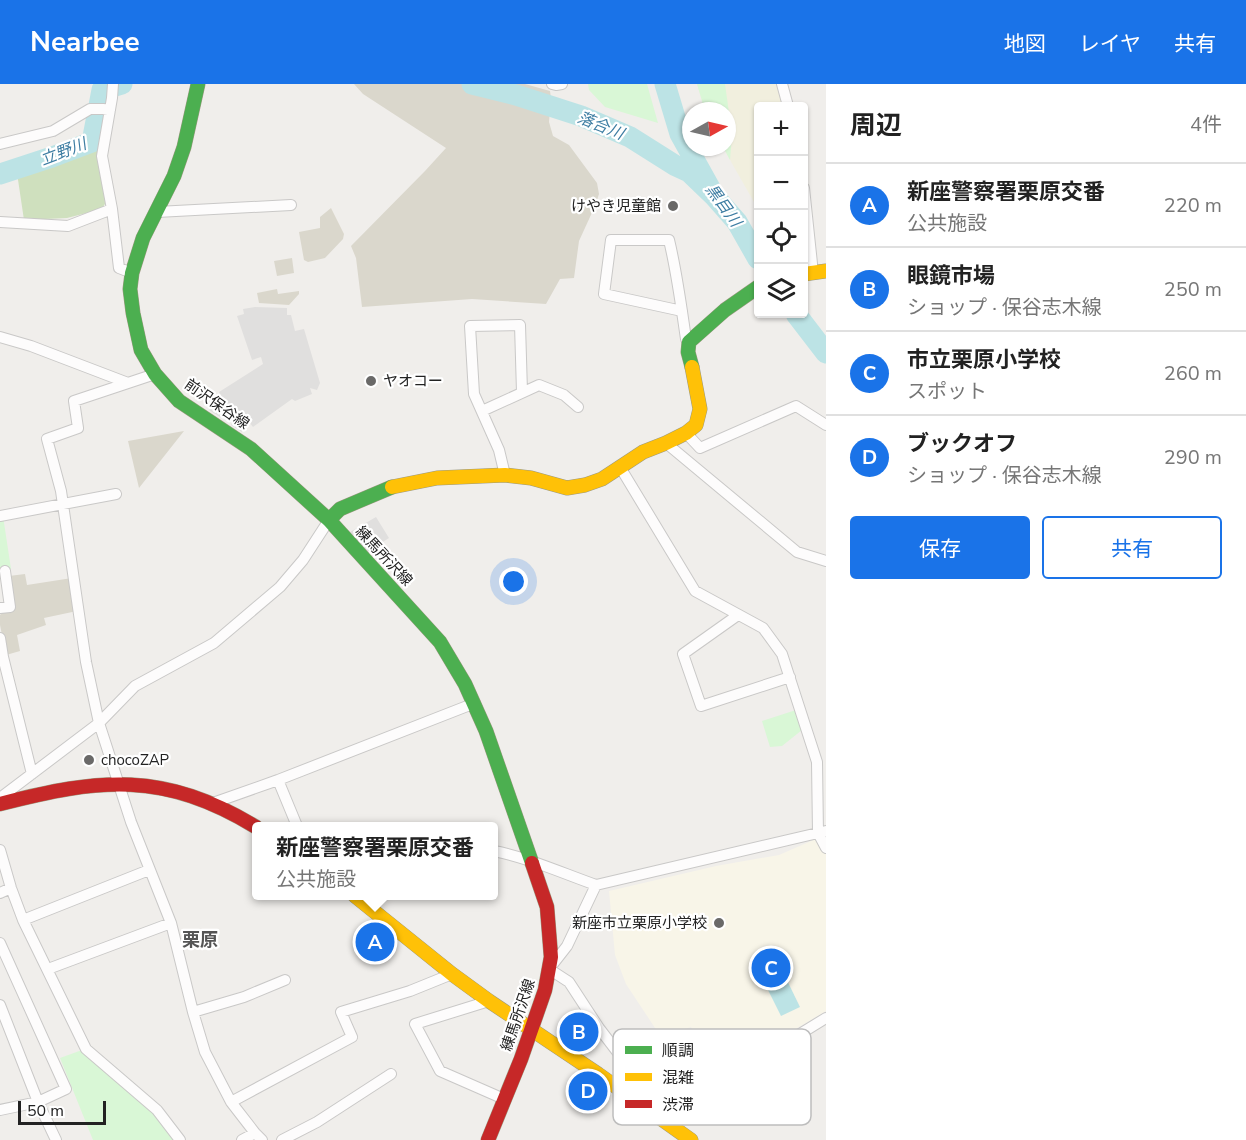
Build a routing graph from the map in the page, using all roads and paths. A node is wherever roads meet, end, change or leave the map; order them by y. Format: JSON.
{"nodes":[{"id":1,"x":113,"y":84,"type":"edge"},
{"id":2,"x":198,"y":84,"type":"edge"},
{"id":3,"x":552,"y":84,"type":"edge"},
{"id":4,"x":562,"y":84,"type":"edge"},
{"id":5,"x":782,"y":84,"type":"edge"},
{"id":6,"x":787,"y":102,"type":"edge"},
{"id":7,"x":106,"y":110,"type":"junction"},
{"id":8,"x":0,"y":144,"type":"edge"},
{"id":9,"x":291,"y":205,"type":"dead end"},
{"id":10,"x":112,"y":209,"type":"junction"},
{"id":11,"x":807,"y":210,"type":"edge"},
{"id":12,"x":157,"y":212,"type":"junction"},
{"id":13,"x":0,"y":222,"type":"edge"},
{"id":14,"x":132,"y":273,"type":"junction"},
{"id":15,"x":814,"y":273,"type":"edge"},
{"id":16,"x":754,"y":290,"type":"edge"},
{"id":17,"x":682,"y":311,"type":"junction"},
{"id":18,"x":0,"y":337,"type":"edge"},
{"id":19,"x":689,"y":342,"type":"junction"},
{"id":20,"x":155,"y":374,"type":"junction"},
{"id":21,"x":128,"y":383,"type":"junction"},
{"id":22,"x":522,"y":392,"type":"junction"},
{"id":23,"x":578,"y":407,"type":"dead end"},
{"id":24,"x":482,"y":411,"type":"junction"},
{"id":25,"x":826,"y":425,"type":"edge"},
{"id":26,"x":686,"y":433,"type":"junction"},
{"id":27,"x":666,"y":443,"type":"junction"},
{"id":28,"x":620,"y":467,"type":"junction"},
{"id":29,"x":505,"y":475,"type":"junction"},
{"id":30,"x":116,"y":494,"type":"dead end"},
{"id":31,"x":64,"y":505,"type":"junction"},
{"id":32,"x":0,"y":516,"type":"edge"},
{"id":33,"x":329,"y":520,"type":"junction"},
{"id":34,"x":826,"y":561,"type":"edge"},
{"id":35,"x":5,"y":571,"type":"dead end"},
{"id":36,"x":0,"y":608,"type":"edge"},
{"id":37,"x":738,"y":615,"type":"junction"},
{"id":38,"x":0,"y":638,"type":"edge"},
{"id":39,"x":790,"y":677,"type":"junction"},
{"id":40,"x":475,"y":703,"type":"junction"},
{"id":41,"x":99,"y":723,"type":"junction"},
{"id":42,"x":822,"y":760,"type":"edge"},
{"id":43,"x":32,"y":774,"type":"junction"},
{"id":44,"x":278,"y":780,"type":"junction"},
{"id":45,"x":119,"y":783,"type":"junction"},
{"id":46,"x":0,"y":798,"type":"edge"},
{"id":47,"x":213,"y":803,"type":"junction"},
{"id":48,"x":0,"y":804,"type":"edge"},
{"id":49,"x":295,"y":822,"type":"edge"},
{"id":50,"x":252,"y":825,"type":"edge"},
{"id":51,"x":822,"y":832,"type":"edge"},
{"id":52,"x":826,"y":848,"type":"edge"},
{"id":53,"x":0,"y":850,"type":"edge"},
{"id":54,"x":498,"y":852,"type":"edge"},
{"id":55,"x":532,"y":862,"type":"junction"},
{"id":56,"x":149,"y":870,"type":"junction"},
{"id":57,"x":596,"y":885,"type":"junction"},
{"id":58,"x":11,"y":888,"type":"junction"},
{"id":59,"x":0,"y":893,"type":"edge"},
{"id":60,"x":359,"y":900,"type":"edge"},
{"id":61,"x":23,"y":920,"type":"junction"},
{"id":62,"x":171,"y":923,"type":"junction"},
{"id":63,"x":0,"y":944,"type":"edge"},
{"id":64,"x":48,"y":969,"type":"junction"},
{"id":65,"x":549,"y":969,"type":"junction"},
{"id":66,"x":452,"y":974,"type":"junction"},
{"id":67,"x":285,"y":980,"type":"dead end"},
{"id":68,"x":489,"y":1001,"type":"junction"},
{"id":69,"x":0,"y":1005,"type":"edge"},
{"id":70,"x":193,"y":1012,"type":"junction"},
{"id":71,"x":826,"y":1018,"type":"edge"},
{"id":72,"x":809,"y":1029,"type":"edge"},
{"id":73,"x":532,"y":1030,"type":"junction"},
{"id":74,"x":613,"y":1046,"type":"edge"},
{"id":75,"x":391,"y":1074,"type":"dead end"},
{"id":76,"x":613,"y":1083,"type":"edge"},
{"id":77,"x":504,"y":1099,"type":"junction"},
{"id":78,"x":38,"y":1102,"type":"junction"},
{"id":79,"x":231,"y":1102,"type":"junction"},
{"id":80,"x":0,"y":1110,"type":"edge"},
{"id":81,"x":677,"y":1125,"type":"edge"},
{"id":82,"x":259,"y":1137,"type":"edge"},
{"id":83,"x":56,"y":1140,"type":"edge"},
{"id":84,"x":180,"y":1140,"type":"edge"},
{"id":85,"x":242,"y":1140,"type":"edge"},
{"id":86,"x":282,"y":1140,"type":"edge"},
{"id":87,"x":488,"y":1140,"type":"edge"},
{"id":88,"x":691,"y":1140,"type":"edge"}],
"edges":[{"from":1,"to":7,"type":"street"},
{"from":2,"to":12,"type":"main road","name":"前沢保谷線"},
{"from":3,"to":4,"type":"street"},
{"from":5,"to":6,"type":"street"},
{"from":7,"to":8,"type":"street"},
{"from":7,"to":10,"type":"street"},
{"from":9,"to":12,"type":"street"},
{"from":10,"to":13,"type":"street"},
{"from":10,"to":14,"type":"street"},
{"from":11,"to":15,"type":"street"},
{"from":12,"to":14,"type":"main road","name":"前沢保谷線"},
{"from":14,"to":20,"type":"main road","name":"前沢保谷線"},
{"from":16,"to":19,"type":"main road"},
{"from":17,"to":17,"type":"street"},
{"from":17,"to":19,"type":"street"},
{"from":18,"to":21,"type":"street"},
{"from":19,"to":26,"type":"main road"},
{"from":20,"to":21,"type":"street"},
{"from":20,"to":33,"type":"main road","name":"前沢保谷線"},
{"from":21,"to":31,"type":"street"},
{"from":22,"to":23,"type":"street"},
{"from":22,"to":24,"type":"street"},
{"from":22,"to":24,"type":"street"},
{"from":24,"to":29,"type":"street"},
{"from":25,"to":26,"type":"street"},
{"from":26,"to":27,"type":"main road","name":"練馬所沢線"},
{"from":27,"to":28,"type":"main road","name":"練馬所沢線"},
{"from":27,"to":34,"type":"street"},
{"from":28,"to":29,"type":"main road","name":"練馬所沢線"},
{"from":28,"to":37,"type":"street"},
{"from":29,"to":33,"type":"main road","name":"練馬所沢線"},
{"from":30,"to":31,"type":"street"},
{"from":31,"to":32,"type":"street"},
{"from":31,"to":41,"type":"street"},
{"from":33,"to":40,"type":"main road","name":"練馬所沢線"},
{"from":33,"to":41,"type":"street"},
{"from":35,"to":36,"type":"street"},
{"from":37,"to":39,"type":"street"},
{"from":37,"to":39,"type":"street"},
{"from":38,"to":43,"type":"street"},
{"from":39,"to":42,"type":"street"},
{"from":40,"to":44,"type":"street"},
{"from":40,"to":55,"type":"main road","name":"練馬所沢線"},
{"from":41,"to":43,"type":"street"},
{"from":41,"to":45,"type":"street"},
{"from":42,"to":51,"type":"street"},
{"from":43,"to":46,"type":"street"},
{"from":44,"to":47,"type":"street"},
{"from":44,"to":49,"type":"street"},
{"from":45,"to":47,"type":"main road"},
{"from":45,"to":48,"type":"main road"},
{"from":45,"to":56,"type":"street"},
{"from":47,"to":50,"type":"main road"},
{"from":51,"to":52,"type":"street"},
{"from":51,"to":57,"type":"street"},
{"from":53,"to":58,"type":"street"},
{"from":54,"to":55,"type":"street"},
{"from":55,"to":57,"type":"street"},
{"from":55,"to":65,"type":"main road","name":"練馬所沢線"},
{"from":56,"to":61,"type":"street"},
{"from":56,"to":62,"type":"street"},
{"from":57,"to":65,"type":"street"},
{"from":58,"to":59,"type":"street"},
{"from":58,"to":61,"type":"street"},
{"from":60,"to":66,"type":"main road"},
{"from":61,"to":64,"type":"street"},
{"from":62,"to":64,"type":"street"},
{"from":62,"to":70,"type":"street"},
{"from":63,"to":78,"type":"street"},
{"from":64,"to":84,"type":"street"},
{"from":65,"to":73,"type":"main road","name":"練馬所沢線"},
{"from":65,"to":74,"type":"street"},
{"from":66,"to":68,"type":"main road"},
{"from":66,"to":79,"type":"street"},
{"from":67,"to":70,"type":"street"},
{"from":68,"to":73,"type":"main road"},
{"from":68,"to":77,"type":"street"},
{"from":69,"to":78,"type":"street"},
{"from":70,"to":79,"type":"street"},
{"from":71,"to":72,"type":"street"},
{"from":73,"to":76,"type":"main road"},
{"from":73,"to":77,"type":"main road","name":"練馬所沢線"},
{"from":75,"to":86,"type":"street"},
{"from":77,"to":87,"type":"main road","name":"練馬所沢線"},
{"from":78,"to":80,"type":"street"},
{"from":78,"to":83,"type":"street"},
{"from":79,"to":82,"type":"street"},
{"from":81,"to":88,"type":"main road"},
{"from":82,"to":85,"type":"street"}]}
